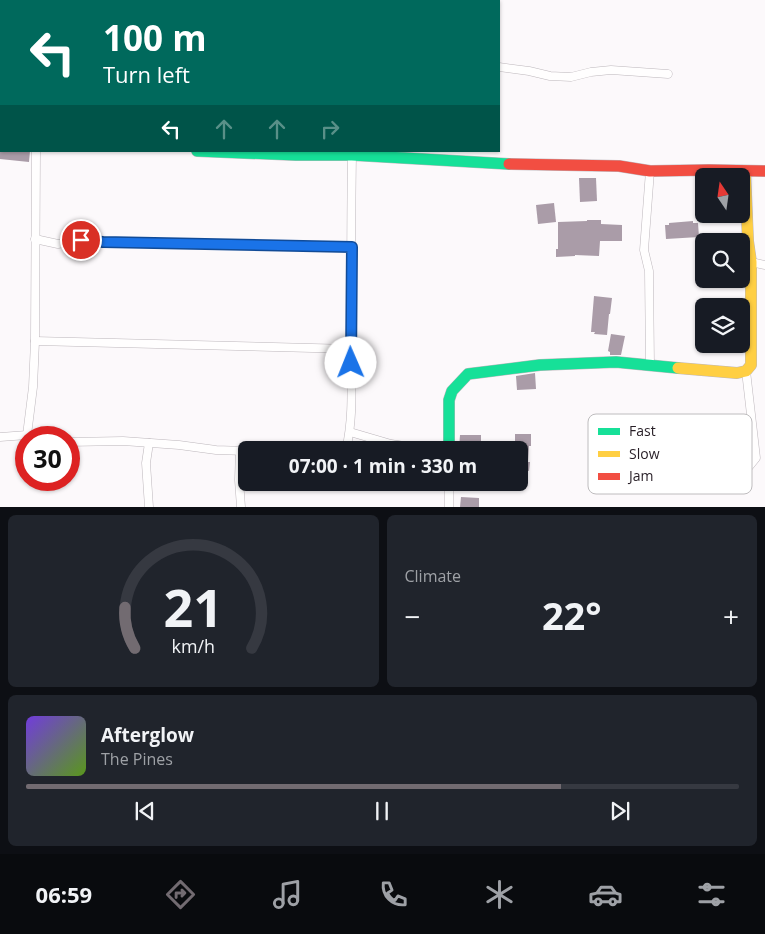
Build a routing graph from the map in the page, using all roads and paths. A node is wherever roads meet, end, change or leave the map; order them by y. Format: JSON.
{"nodes":[{"id":1,"x":500,"y":67,"type":"edge"},
{"id":2,"x":668,"y":74,"type":"dead end"},
{"id":3,"x":36,"y":152,"type":"edge"},
{"id":4,"x":217,"y":152,"type":"edge"},
{"id":5,"x":352,"y":155,"type":"junction"},
{"id":6,"x":695,"y":170,"type":"edge"},
{"id":7,"x":650,"y":171,"type":"junction"},
{"id":8,"x":750,"y":171,"type":"edge"},
{"id":9,"x":765,"y":171,"type":"edge"},
{"id":10,"x":747,"y":223,"type":"edge"},
{"id":11,"x":35,"y":239,"type":"junction"},
{"id":12,"x":352,"y":247,"type":"junction"},
{"id":13,"x":751,"y":262,"type":"junction"},
{"id":14,"x":765,"y":265,"type":"edge"},
{"id":15,"x":35,"y":341,"type":"junction"},
{"id":16,"x":351,"y":349,"type":"junction"},
{"id":17,"x":650,"y":366,"type":"junction"},
{"id":18,"x":746,"y":371,"type":"junction"},
{"id":19,"x":751,"y":414,"type":"edge"},
{"id":20,"x":752,"y":423,"type":"edge"},
{"id":21,"x":28,"y":426,"type":"edge"},
{"id":22,"x":350,"y":432,"type":"junction"},
{"id":23,"x":15,"y":436,"type":"edge"},
{"id":24,"x":0,"y":437,"type":"edge"},
{"id":25,"x":348,"y":441,"type":"edge"},
{"id":26,"x":381,"y":441,"type":"edge"},
{"id":27,"x":449,"y":441,"type":"edge"},
{"id":28,"x":80,"y":442,"type":"edge"},
{"id":29,"x":149,"y":443,"type":"junction"},
{"id":30,"x":238,"y":450,"type":"edge"},
{"id":31,"x":752,"y":463,"type":"edge"},
{"id":32,"x":240,"y":491,"type":"edge"},
{"id":33,"x":449,"y":491,"type":"edge"},
{"id":34,"x":149,"y":506,"type":"edge"},
{"id":35,"x":241,"y":506,"type":"edge"},
{"id":36,"x":449,"y":506,"type":"edge"}],
"edges":[{"from":1,"to":2,"type":"street"},
{"from":3,"to":11,"type":"street"},
{"from":4,"to":5,"type":"street"},
{"from":5,"to":7,"type":"street"},
{"from":5,"to":12,"type":"street"},
{"from":6,"to":7,"type":"street"},
{"from":7,"to":17,"type":"street"},
{"from":8,"to":9,"type":"street"},
{"from":10,"to":13,"type":"street"},
{"from":11,"to":12,"type":"street"},
{"from":11,"to":15,"type":"street"},
{"from":12,"to":16,"type":"street"},
{"from":13,"to":14,"type":"street"},
{"from":13,"to":18,"type":"street"},
{"from":15,"to":16,"type":"street"},
{"from":15,"to":21,"type":"street"},
{"from":16,"to":22,"type":"street"},
{"from":17,"to":18,"type":"street"},
{"from":17,"to":27,"type":"street"},
{"from":18,"to":19,"type":"street"},
{"from":20,"to":31,"type":"street"},
{"from":22,"to":25,"type":"street"},
{"from":22,"to":26,"type":"street"},
{"from":23,"to":24,"type":"street"},
{"from":28,"to":29,"type":"street"},
{"from":29,"to":30,"type":"street"},
{"from":29,"to":34,"type":"street"},
{"from":32,"to":35,"type":"street"},
{"from":33,"to":36,"type":"street"}]}
